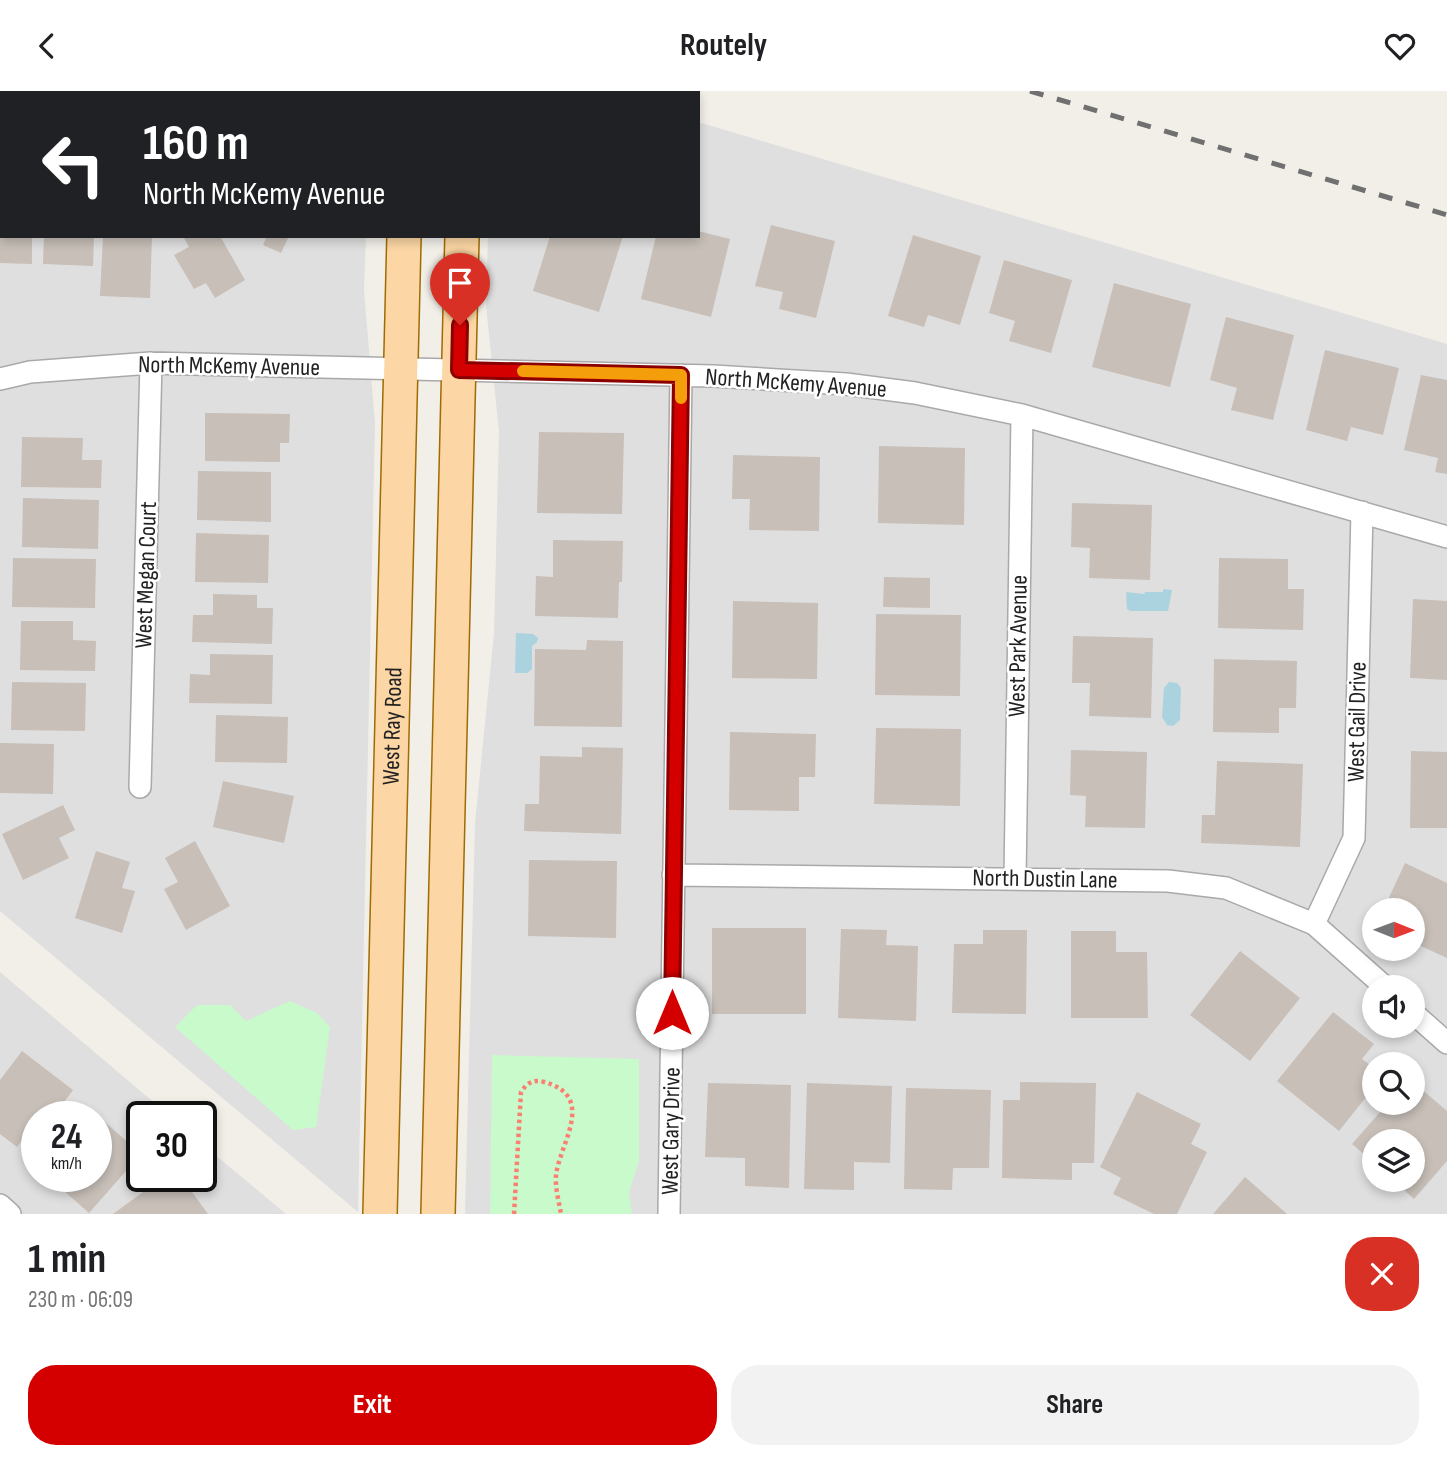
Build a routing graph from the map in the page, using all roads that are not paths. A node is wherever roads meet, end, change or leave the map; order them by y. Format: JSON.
{"nodes":[{"id":1,"x":404,"y":238,"type":"edge"},
{"id":2,"x":462,"y":238,"type":"edge"},
{"id":3,"x":151,"y":363,"type":"junction"},
{"id":4,"x":401,"y":368,"type":"junction"},
{"id":5,"x":459,"y":370,"type":"junction"},
{"id":6,"x":681,"y":375,"type":"junction"},
{"id":7,"x":0,"y":379,"type":"edge"},
{"id":8,"x":1022,"y":415,"type":"junction"},
{"id":9,"x":1362,"y":512,"type":"junction"},
{"id":10,"x":1447,"y":537,"type":"edge"},
{"id":11,"x":140,"y":787,"type":"dead end"},
{"id":12,"x":673,"y":875,"type":"junction"},
{"id":13,"x":1015,"y":878,"type":"junction"},
{"id":14,"x":1314,"y":923,"type":"junction"},
{"id":15,"x":1372,"y":975,"type":"edge"},
{"id":16,"x":1425,"y":1024,"type":"edge"},
{"id":17,"x":1447,"y":1043,"type":"edge"},
{"id":18,"x":0,"y":1205,"type":"edge"},
{"id":19,"x":10,"y":1214,"type":"edge"},
{"id":20,"x":380,"y":1214,"type":"edge"},
{"id":21,"x":438,"y":1214,"type":"edge"},
{"id":22,"x":669,"y":1214,"type":"edge"}],
"edges":[{"from":1,"to":4,"type":"main road","name":"West Ray Road"},
{"from":2,"to":5,"type":"main road"},
{"from":3,"to":4,"type":"street","name":"North McKemy Avenue"},
{"from":3,"to":7,"type":"street","name":"North McKemy Avenue"},
{"from":3,"to":11,"type":"street","name":"West Megan Court"},
{"from":4,"to":5,"type":"street","name":"North McKemy Avenue"},
{"from":4,"to":20,"type":"main road","name":"West Ray Road"},
{"from":5,"to":6,"type":"street","name":"North McKemy Avenue"},
{"from":5,"to":21,"type":"main road"},
{"from":6,"to":8,"type":"street","name":"North McKemy Avenue"},
{"from":6,"to":12,"type":"street","name":"West Gary Drive"},
{"from":8,"to":9,"type":"street","name":"North McKemy Avenue"},
{"from":8,"to":13,"type":"street","name":"West Park Avenue"},
{"from":9,"to":10,"type":"street","name":"North McKemy Avenue"},
{"from":9,"to":14,"type":"street","name":"West Gail Drive"},
{"from":12,"to":13,"type":"street","name":"North Dustin Lane"},
{"from":12,"to":22,"type":"street","name":"West Gary Drive"},
{"from":13,"to":14,"type":"street","name":"North Dustin Lane"},
{"from":14,"to":15,"type":"street","name":"North Dustin Lane"},
{"from":16,"to":17,"type":"street"},
{"from":18,"to":19,"type":"street"}]}
